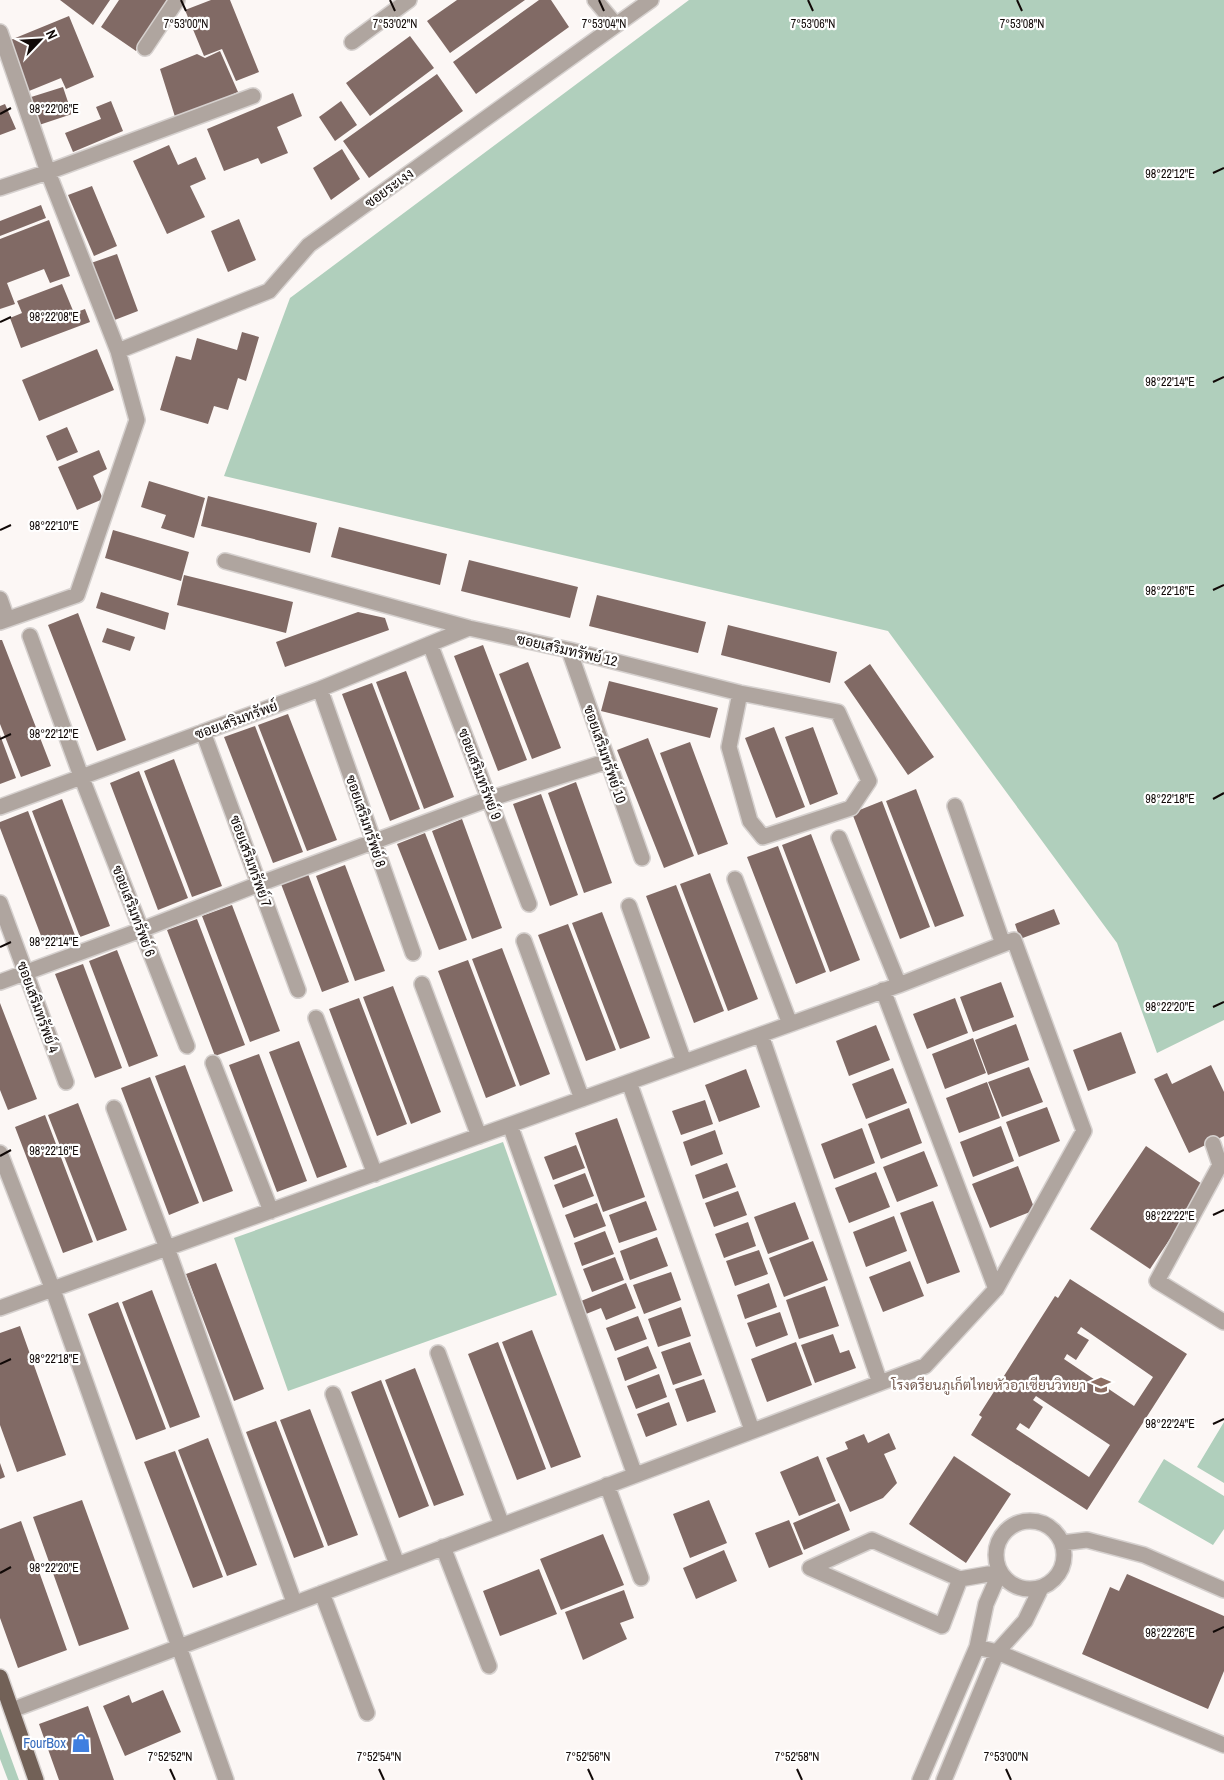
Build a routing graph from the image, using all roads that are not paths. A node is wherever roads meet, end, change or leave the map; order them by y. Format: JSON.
{"nodes":[{"id":1,"x":178,"y":0,"type":"edge"},
{"id":2,"x":408,"y":0,"type":"edge"},
{"id":3,"x":595,"y":0,"type":"edge"},
{"id":4,"x":651,"y":0,"type":"edge"},
{"id":5,"x":616,"y":25,"type":"junction"},
{"id":6,"x":0,"y":32,"type":"edge"},
{"id":7,"x":352,"y":42,"type":"dead end"},
{"id":8,"x":145,"y":48,"type":"dead end"},
{"id":9,"x":253,"y":96,"type":"dead end"},
{"id":10,"x":48,"y":172,"type":"junction"},
{"id":11,"x":0,"y":188,"type":"edge"},
{"id":12,"x":118,"y":351,"type":"junction"},
{"id":13,"x":226,"y":561,"type":"dead end"},
{"id":14,"x":0,"y":599,"type":"edge"},
{"id":15,"x":4,"y":621,"type":"edge"},
{"id":16,"x":469,"y":628,"type":"junction"},
{"id":17,"x":30,"y":636,"type":"dead end"},
{"id":18,"x":430,"y":644,"type":"junction"},
{"id":19,"x":569,"y":650,"type":"junction"},
{"id":20,"x":320,"y":689,"type":"junction"},
{"id":21,"x":740,"y":693,"type":"junction"},
{"id":22,"x":203,"y":732,"type":"junction"},
{"id":23,"x":608,"y":761,"type":"junction"},
{"id":24,"x":81,"y":776,"type":"junction"},
{"id":25,"x":489,"y":799,"type":"junction"},
{"id":26,"x":955,"y":806,"type":"dead end"},
{"id":27,"x":0,"y":807,"type":"edge"},
{"id":28,"x":839,"y":838,"type":"dead end"},
{"id":29,"x":374,"y":842,"type":"junction"},
{"id":30,"x":642,"y":858,"type":"dead end"},
{"id":31,"x":735,"y":879,"type":"dead end"},
{"id":32,"x":259,"y":884,"type":"junction"},
{"id":33,"x":0,"y":903,"type":"edge"},
{"id":34,"x":529,"y":904,"type":"dead end"},
{"id":35,"x":630,"y":906,"type":"dead end"},
{"id":36,"x":142,"y":930,"type":"junction"},
{"id":37,"x":524,"y":941,"type":"dead end"},
{"id":38,"x":1003,"y":944,"type":"junction"},
{"id":39,"x":413,"y":952,"type":"dead end"},
{"id":40,"x":26,"y":973,"type":"junction"},
{"id":41,"x":0,"y":982,"type":"edge"},
{"id":42,"x":422,"y":984,"type":"dead end"},
{"id":43,"x":899,"y":985,"type":"junction"},
{"id":44,"x":298,"y":990,"type":"dead end"},
{"id":45,"x":883,"y":990,"type":"junction"},
{"id":46,"x":316,"y":1018,"type":"dead end"},
{"id":47,"x":790,"y":1024,"type":"junction"},
{"id":48,"x":761,"y":1034,"type":"junction"},
{"id":49,"x":187,"y":1046,"type":"dead end"},
{"id":50,"x":684,"y":1062,"type":"junction"},
{"id":51,"x":214,"y":1063,"type":"dead end"},
{"id":52,"x":66,"y":1082,"type":"dead end"},
{"id":53,"x":629,"y":1082,"type":"junction"},
{"id":54,"x":582,"y":1099,"type":"junction"},
{"id":55,"x":114,"y":1108,"type":"dead end"},
{"id":56,"x":510,"y":1125,"type":"junction"},
{"id":57,"x":479,"y":1136,"type":"junction"},
{"id":58,"x":1213,"y":1144,"type":"dead end"},
{"id":59,"x":0,"y":1153,"type":"edge"},
{"id":60,"x":374,"y":1174,"type":"junction"},
{"id":61,"x":270,"y":1211,"type":"junction"},
{"id":62,"x":167,"y":1248,"type":"junction"},
{"id":63,"x":996,"y":1289,"type":"junction"},
{"id":64,"x":53,"y":1290,"type":"junction"},
{"id":65,"x":0,"y":1308,"type":"edge"},
{"id":66,"x":1224,"y":1322,"type":"edge"},
{"id":67,"x":438,"y":1353,"type":"dead end"},
{"id":68,"x":880,"y":1383,"type":"junction"},
{"id":69,"x":333,"y":1394,"type":"dead end"},
{"id":70,"x":752,"y":1430,"type":"junction"},
{"id":71,"x":635,"y":1475,"type":"junction"},
{"id":72,"x":607,"y":1485,"type":"junction"},
{"id":73,"x":502,"y":1525,"type":"junction"},
{"id":74,"x":1062,"y":1543,"type":"junction"},
{"id":75,"x":443,"y":1547,"type":"junction"},
{"id":76,"x":397,"y":1564,"type":"junction"},
{"id":77,"x":1000,"y":1572,"type":"junction"},
{"id":78,"x":641,"y":1578,"type":"dead end"},
{"id":79,"x":960,"y":1578,"type":"junction"},
{"id":80,"x":1041,"y":1588,"type":"junction"},
{"id":81,"x":1224,"y":1590,"type":"edge"},
{"id":82,"x":322,"y":1593,"type":"junction"},
{"id":83,"x":294,"y":1602,"type":"junction"},
{"id":84,"x":178,"y":1647,"type":"junction"},
{"id":85,"x":977,"y":1647,"type":"junction"},
{"id":86,"x":998,"y":1652,"type":"junction"},
{"id":87,"x":489,"y":1666,"type":"dead end"},
{"id":88,"x":0,"y":1677,"type":"edge"},
{"id":89,"x":12,"y":1710,"type":"junction"},
{"id":90,"x":367,"y":1713,"type":"dead end"},
{"id":91,"x":1224,"y":1746,"type":"edge"},
{"id":92,"x":36,"y":1780,"type":"edge"},
{"id":93,"x":226,"y":1780,"type":"edge"},
{"id":94,"x":920,"y":1780,"type":"edge"},
{"id":95,"x":944,"y":1780,"type":"edge"}],
"edges":[{"from":1,"to":8,"type":"street"},
{"from":2,"to":7,"type":"street"},
{"from":3,"to":5,"type":"street"},
{"from":4,"to":5,"type":"street","name":"ซอยระเงง"},
{"from":5,"to":12,"type":"street","name":"ซอยระเงง"},
{"from":6,"to":10,"type":"street"},
{"from":9,"to":10,"type":"street"},
{"from":10,"to":11,"type":"street"},
{"from":10,"to":12,"type":"street"},
{"from":12,"to":15,"type":"street"},
{"from":13,"to":16,"type":"street","name":"ซอยเสริมทรัพย์ 12"},
{"from":14,"to":15,"type":"street"},
{"from":16,"to":18,"type":"street","name":"ซอยเสริมทรัพย์"},
{"from":16,"to":19,"type":"street","name":"ซอยเสริมทรัพย์ 12"},
{"from":17,"to":24,"type":"street","name":"ซอยเสริมทรัพย์ 6"},
{"from":18,"to":20,"type":"street","name":"ซอยเสริมทรัพย์"},
{"from":18,"to":25,"type":"street","name":"ซอยเสริมทรัพย์ 9"},
{"from":19,"to":21,"type":"street","name":"ซอยเสริมทรัพย์ 12"},
{"from":19,"to":23,"type":"street","name":"ซอยเสริมทรัพย์ 10"},
{"from":20,"to":22,"type":"street","name":"ซอยเสริมทรัพย์"},
{"from":20,"to":29,"type":"street","name":"ซอยเสริมทรัพย์ 8"},
{"from":21,"to":21,"type":"street","name":"ซอยเสริมทรัพย์ 12"},
{"from":22,"to":24,"type":"street","name":"ซอยเสริมทรัพย์"},
{"from":22,"to":32,"type":"street","name":"ซอยเสริมทรัพย์ 7"},
{"from":23,"to":25,"type":"street"},
{"from":23,"to":30,"type":"street","name":"ซอยเสริมทรัพย์ 10"},
{"from":24,"to":27,"type":"street","name":"ซอยเสริมทรัพย์"},
{"from":24,"to":36,"type":"street","name":"ซอยเสริมทรัพย์ 6"},
{"from":25,"to":29,"type":"street"},
{"from":25,"to":34,"type":"street","name":"ซอยเสริมทรัพย์ 9"},
{"from":26,"to":38,"type":"street"},
{"from":28,"to":43,"type":"street"},
{"from":29,"to":32,"type":"street"},
{"from":29,"to":39,"type":"street","name":"ซอยเสริมทรัพย์ 8"},
{"from":31,"to":47,"type":"street"},
{"from":32,"to":36,"type":"street"},
{"from":32,"to":44,"type":"street","name":"ซอยเสริมทรัพย์ 7"},
{"from":33,"to":40,"type":"street","name":"ซอยเสริมทรัพย์ 4"},
{"from":35,"to":50,"type":"street"},
{"from":36,"to":40,"type":"street"},
{"from":36,"to":49,"type":"street","name":"ซอยเสริมทรัพย์ 6"},
{"from":37,"to":54,"type":"street"},
{"from":38,"to":43,"type":"street"},
{"from":38,"to":63,"type":"street"},
{"from":40,"to":41,"type":"street"},
{"from":40,"to":52,"type":"street","name":"ซอยเสริมทรัพย์ 4"},
{"from":42,"to":57,"type":"street"},
{"from":43,"to":45,"type":"street"},
{"from":45,"to":47,"type":"street"},
{"from":45,"to":63,"type":"street"},
{"from":46,"to":60,"type":"street"},
{"from":47,"to":48,"type":"street"},
{"from":48,"to":50,"type":"street"},
{"from":48,"to":68,"type":"street"},
{"from":50,"to":53,"type":"street"},
{"from":51,"to":61,"type":"street"},
{"from":53,"to":54,"type":"street"},
{"from":53,"to":70,"type":"street"},
{"from":54,"to":56,"type":"street"},
{"from":55,"to":62,"type":"street"},
{"from":56,"to":57,"type":"street"},
{"from":56,"to":71,"type":"street"},
{"from":57,"to":60,"type":"street"},
{"from":58,"to":66,"type":"street"},
{"from":59,"to":64,"type":"street"},
{"from":60,"to":61,"type":"street"},
{"from":61,"to":62,"type":"street"},
{"from":62,"to":64,"type":"street"},
{"from":62,"to":83,"type":"street"},
{"from":63,"to":68,"type":"street"},
{"from":64,"to":65,"type":"street"},
{"from":64,"to":84,"type":"street"},
{"from":67,"to":73,"type":"street"},
{"from":68,"to":70,"type":"street"},
{"from":69,"to":76,"type":"street"},
{"from":70,"to":71,"type":"street"},
{"from":71,"to":72,"type":"street"},
{"from":72,"to":73,"type":"street"},
{"from":72,"to":78,"type":"street"},
{"from":73,"to":75,"type":"street"},
{"from":74,"to":77,"type":"street"},
{"from":74,"to":80,"type":"street"},
{"from":74,"to":81,"type":"street"},
{"from":75,"to":76,"type":"street"},
{"from":75,"to":87,"type":"street"},
{"from":76,"to":82,"type":"street"},
{"from":77,"to":79,"type":"street"},
{"from":77,"to":80,"type":"street"},
{"from":77,"to":85,"type":"street"},
{"from":79,"to":79,"type":"street"},
{"from":80,"to":86,"type":"street"},
{"from":82,"to":83,"type":"street"},
{"from":82,"to":90,"type":"street"},
{"from":83,"to":84,"type":"street"},
{"from":84,"to":89,"type":"street"},
{"from":84,"to":93,"type":"street"},
{"from":85,"to":86,"type":"street"},
{"from":85,"to":94,"type":"street"},
{"from":86,"to":91,"type":"street"},
{"from":86,"to":95,"type":"street"},
{"from":88,"to":89,"type":"main road"},
{"from":89,"to":92,"type":"main road"}]}
